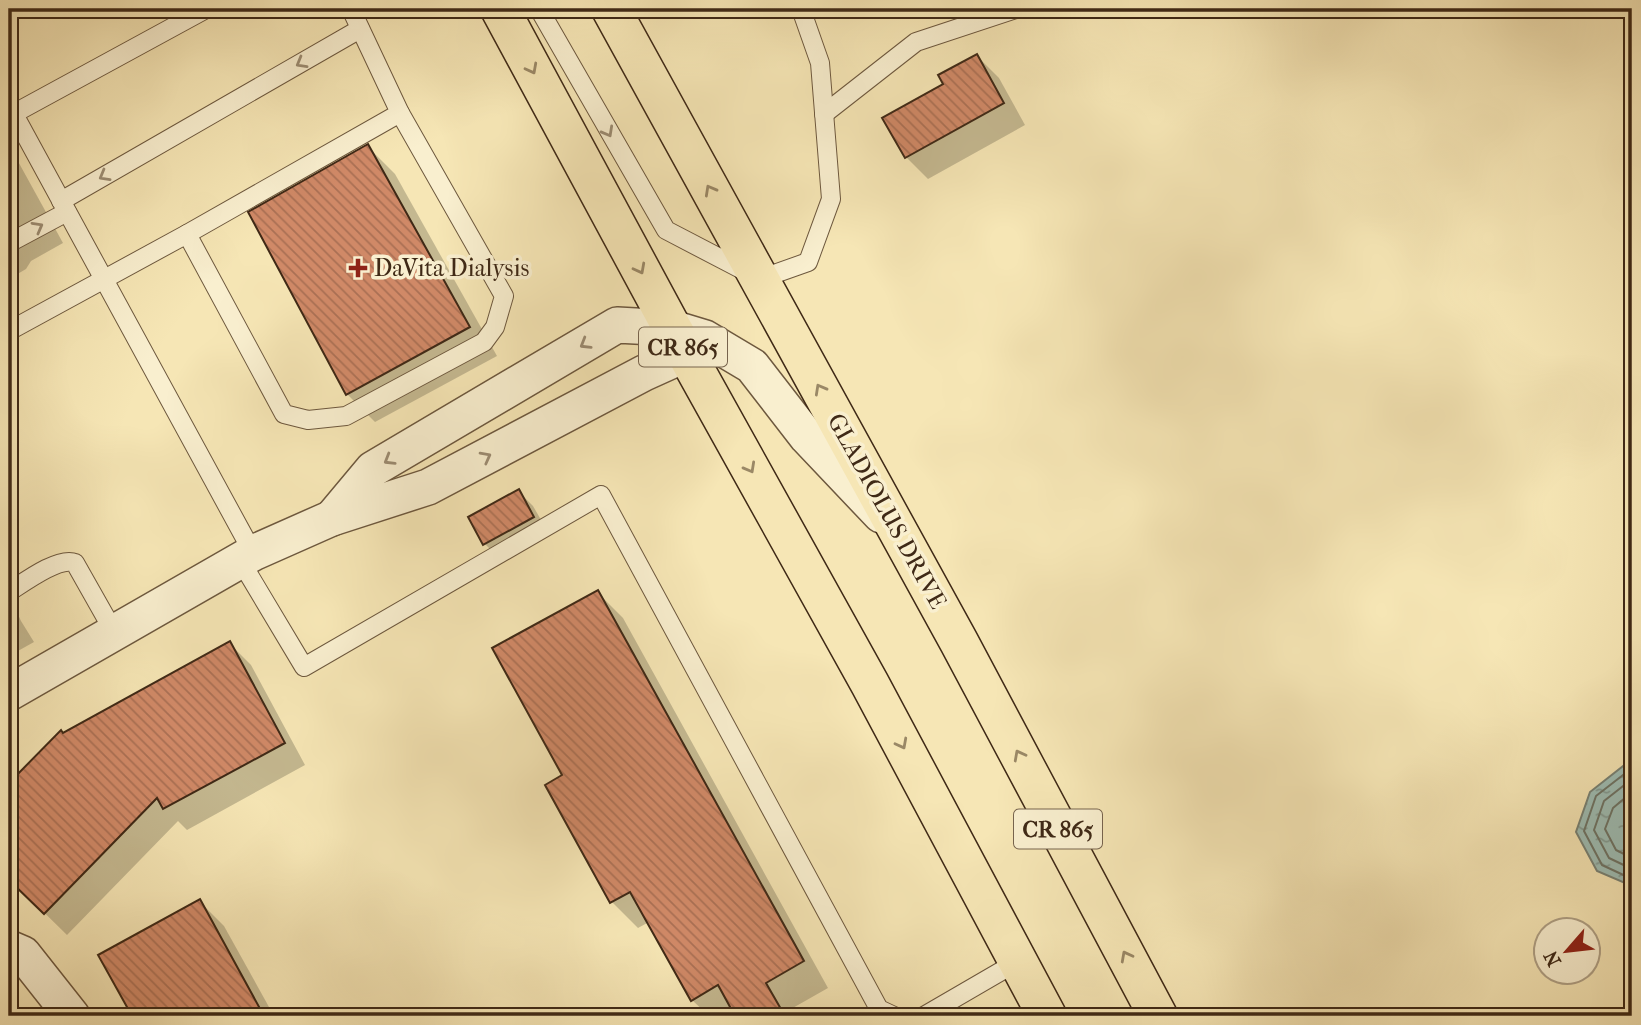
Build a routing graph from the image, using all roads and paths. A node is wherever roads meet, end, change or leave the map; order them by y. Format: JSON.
{"nodes":[{"id":1,"x":206,"y":9,"type":"edge"},
{"id":2,"x":351,"y":9,"type":"edge"},
{"id":3,"x":500,"y":9,"type":"edge"},
{"id":4,"x":539,"y":9,"type":"edge"},
{"id":5,"x":611,"y":9,"type":"edge"},
{"id":6,"x":801,"y":9,"type":"edge"},
{"id":7,"x":1016,"y":9,"type":"edge"},
{"id":8,"x":360,"y":29,"type":"junction"},
{"id":9,"x":11,"y":109,"type":"edge"},
{"id":10,"x":400,"y":113,"type":"junction"},
{"id":11,"x":824,"y":114,"type":"junction"},
{"id":12,"x":64,"y":206,"type":"junction"},
{"id":13,"x":187,"y":234,"type":"junction"},
{"id":14,"x":9,"y":243,"type":"edge"},
{"id":15,"x":103,"y":279,"type":"junction"},
{"id":16,"x":760,"y":279,"type":"junction"},
{"id":17,"x":9,"y":331,"type":"edge"},
{"id":18,"x":679,"y":341,"type":"junction"},
{"id":19,"x":331,"y":518,"type":"junction"},
{"id":20,"x":900,"y":535,"type":"junction"},
{"id":21,"x":246,"y":556,"type":"junction"},
{"id":22,"x":9,"y":592,"type":"edge"},
{"id":23,"x":114,"y":632,"type":"junction"},
{"id":24,"x":10,"y":687,"type":"edge"},
{"id":25,"x":9,"y":948,"type":"edge"},
{"id":26,"x":1017,"y":961,"type":"junction"},
{"id":27,"x":882,"y":1014,"type":"edge"},
{"id":28,"x":72,"y":1016,"type":"edge"},
{"id":29,"x":924,"y":1016,"type":"edge"},
{"id":30,"x":1046,"y":1016,"type":"edge"},
{"id":31,"x":1158,"y":1016,"type":"edge"}],
"edges":[{"from":1,"to":9,"type":"lane"},
{"from":2,"to":8,"type":"lane"},
{"from":3,"to":18,"type":"main road","number":"CR 865","one_way":true},
{"from":4,"to":16,"type":"lane","one_way":true},
{"from":16,"to":5,"type":"main road","name":"GLADIOLUS DRIVE","number":"CR 865","one_way":true},
{"from":6,"to":11,"type":"lane"},
{"from":7,"to":11,"type":"lane"},
{"from":8,"to":10,"type":"lane"},
{"from":8,"to":12,"type":"lane","one_way":true},
{"from":9,"to":12,"type":"lane"},
{"from":10,"to":13,"type":"lane"},
{"from":10,"to":13,"type":"lane"},
{"from":11,"to":16,"type":"lane"},
{"from":14,"to":12,"type":"lane","one_way":true},
{"from":12,"to":15,"type":"lane"},
{"from":13,"to":15,"type":"lane"},
{"from":15,"to":17,"type":"lane"},
{"from":15,"to":21,"type":"lane"},
{"from":20,"to":16,"type":"main road","name":"GLADIOLUS DRIVE","number":"CR 865","one_way":true},
{"from":19,"to":18,"type":"street","one_way":true},
{"from":18,"to":19,"type":"street","one_way":true},
{"from":18,"to":20,"type":"street"},
{"from":18,"to":26,"type":"main road","number":"CR 865","one_way":true},
{"from":19,"to":21,"type":"street"},
{"from":31,"to":20,"type":"main road","name":"GLADIOLUS DRIVE","number":"CR 865","one_way":true},
{"from":21,"to":23,"type":"street"},
{"from":21,"to":27,"type":"lane"},
{"from":22,"to":23,"type":"lane"},
{"from":23,"to":24,"type":"street"},
{"from":25,"to":28,"type":"street"},
{"from":26,"to":29,"type":"lane"},
{"from":26,"to":30,"type":"main road","number":"CR 865"}]}
